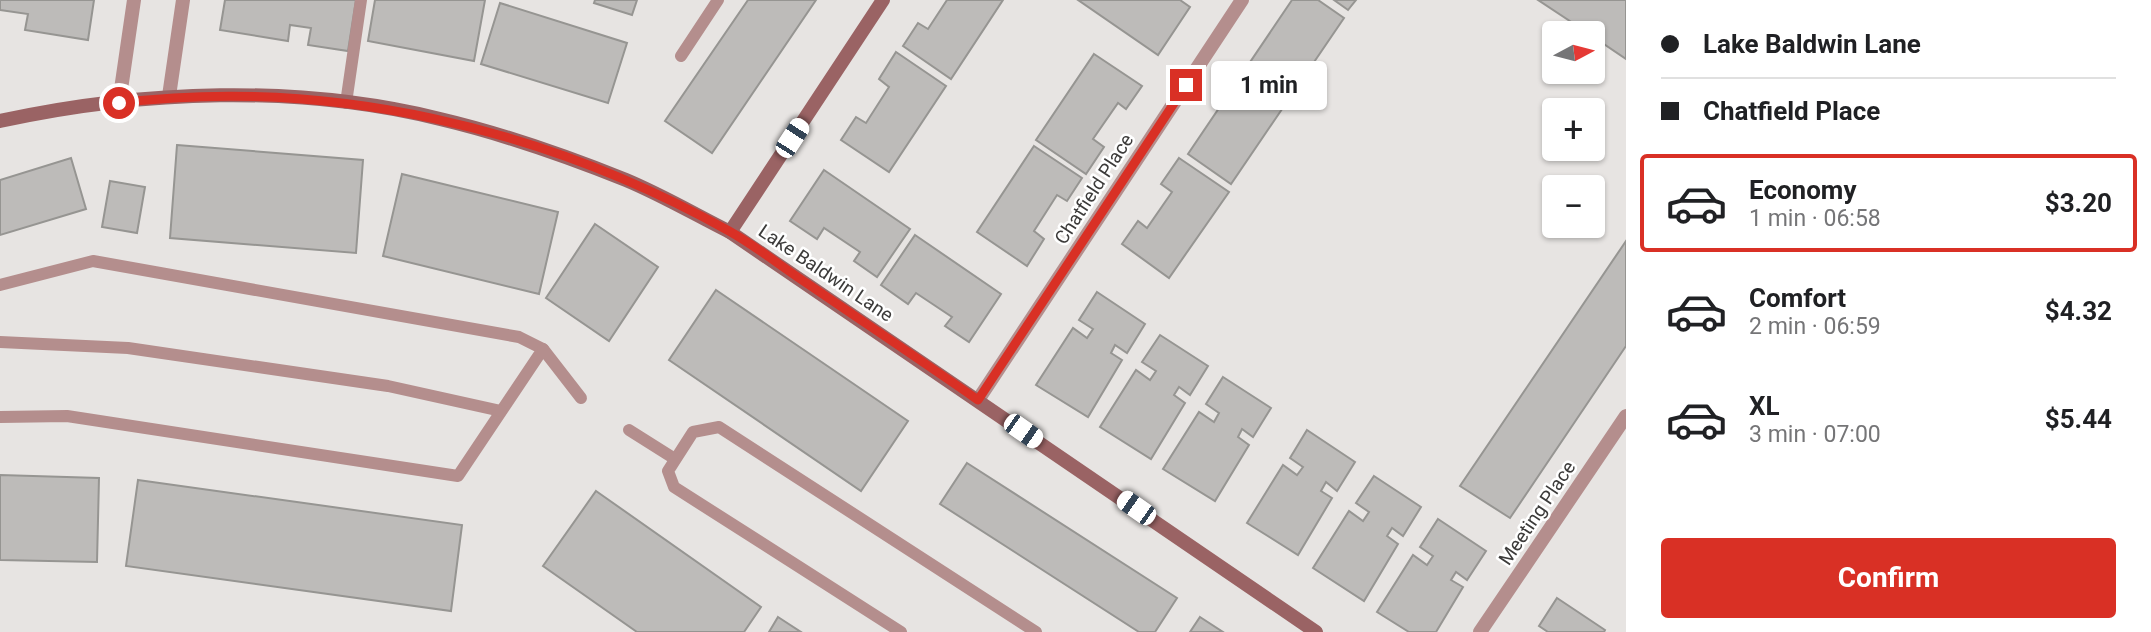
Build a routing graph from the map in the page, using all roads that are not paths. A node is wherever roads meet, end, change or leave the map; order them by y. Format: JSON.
{"nodes":[{"id":1,"x":134,"y":0,"type":"edge"},
{"id":2,"x":183,"y":0,"type":"edge"},
{"id":3,"x":361,"y":0,"type":"edge"},
{"id":4,"x":718,"y":0,"type":"edge"},
{"id":5,"x":883,"y":0,"type":"edge"},
{"id":6,"x":1242,"y":0,"type":"edge"},
{"id":7,"x":681,"y":56,"type":"dead end"},
{"id":8,"x":169,"y":96,"type":"junction"},
{"id":9,"x":119,"y":103,"type":"junction"},
{"id":10,"x":346,"y":103,"type":"junction"},
{"id":11,"x":0,"y":121,"type":"edge"},
{"id":12,"x":730,"y":232,"type":"junction"},
{"id":13,"x":0,"y":285,"type":"edge"},
{"id":14,"x":0,"y":342,"type":"edge"},
{"id":15,"x":543,"y":349,"type":"junction"},
{"id":16,"x":581,"y":398,"type":"dead end"},
{"id":17,"x":978,"y":400,"type":"junction"},
{"id":18,"x":501,"y":411,"type":"junction"},
{"id":19,"x":1626,"y":416,"type":"edge"},
{"id":20,"x":0,"y":417,"type":"edge"},
{"id":21,"x":629,"y":430,"type":"dead end"},
{"id":22,"x":675,"y":459,"type":"junction"},
{"id":23,"x":901,"y":632,"type":"edge"},
{"id":24,"x":1036,"y":632,"type":"edge"},
{"id":25,"x":1316,"y":632,"type":"edge"},
{"id":26,"x":1480,"y":632,"type":"edge"}],
"edges":[{"from":1,"to":9,"type":"street"},
{"from":2,"to":8,"type":"street"},
{"from":3,"to":10,"type":"lane"},
{"from":4,"to":7,"type":"lane"},
{"from":5,"to":12,"type":"street"},
{"from":6,"to":17,"type":"street","name":"Chatfield Place"},
{"from":8,"to":9,"type":"street","name":"Lake Baldwin Lane"},
{"from":8,"to":10,"type":"street","name":"Lake Baldwin Lane"},
{"from":9,"to":11,"type":"street","name":"Lake Baldwin Lane"},
{"from":10,"to":12,"type":"street","name":"Lake Baldwin Lane"},
{"from":12,"to":17,"type":"street","name":"Lake Baldwin Lane"},
{"from":13,"to":15,"type":"lane"},
{"from":14,"to":18,"type":"lane"},
{"from":15,"to":16,"type":"lane"},
{"from":15,"to":18,"type":"lane"},
{"from":17,"to":25,"type":"street","name":"Lake Baldwin Lane"},
{"from":18,"to":20,"type":"lane"},
{"from":19,"to":26,"type":"street","name":"Meeting Place"},
{"from":21,"to":22,"type":"lane"},
{"from":22,"to":23,"type":"lane"},
{"from":22,"to":24,"type":"lane"}]}
